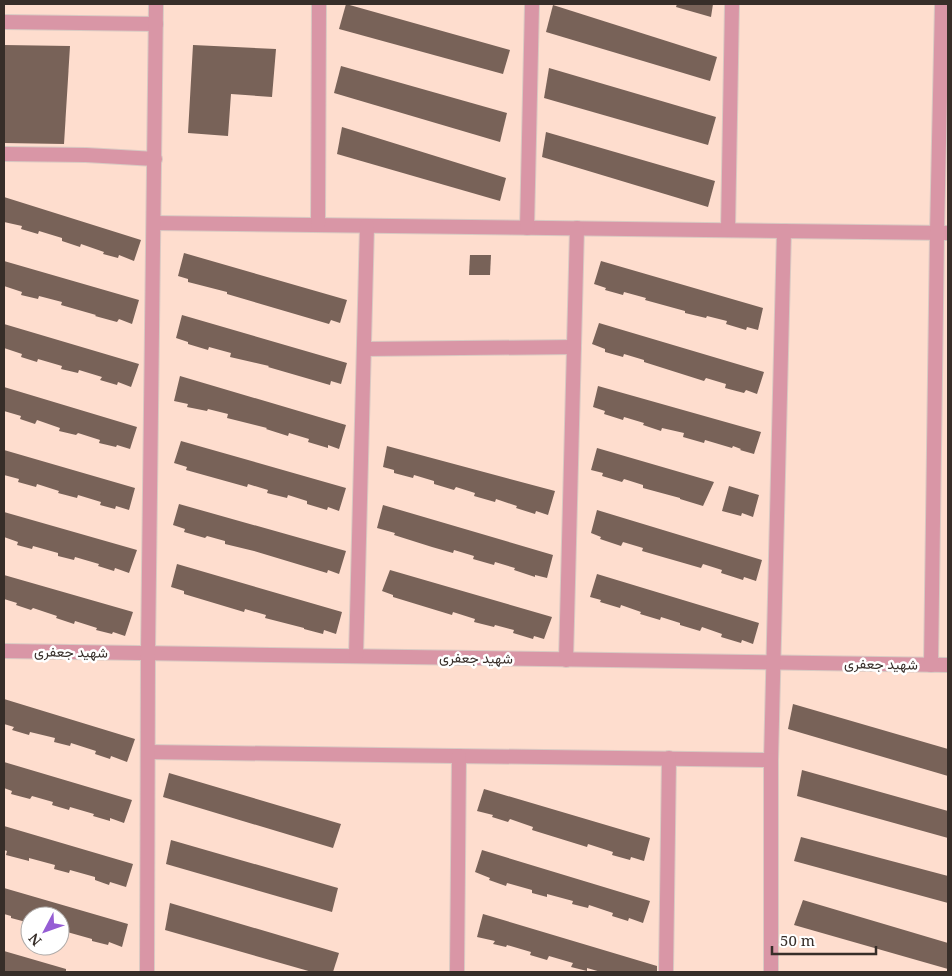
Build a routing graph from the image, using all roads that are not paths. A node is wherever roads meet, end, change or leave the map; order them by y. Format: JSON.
{"nodes":[{"id":1,"x":156,"y":4,"type":"edge"},
{"id":2,"x":319,"y":4,"type":"edge"},
{"id":3,"x":532,"y":4,"type":"edge"},
{"id":4,"x":732,"y":4,"type":"edge"},
{"id":5,"x":942,"y":4,"type":"edge"},
{"id":6,"x":4,"y":22,"type":"edge"},
{"id":7,"x":156,"y":24,"type":"junction"},
{"id":8,"x":4,"y":154,"type":"edge"},
{"id":9,"x":155,"y":159,"type":"junction"},
{"id":10,"x":154,"y":224,"type":"junction"},
{"id":11,"x":318,"y":225,"type":"junction"},
{"id":12,"x":367,"y":226,"type":"junction"},
{"id":13,"x":527,"y":228,"type":"junction"},
{"id":14,"x":577,"y":228,"type":"junction"},
{"id":15,"x":728,"y":230,"type":"junction"},
{"id":16,"x":784,"y":231,"type":"junction"},
{"id":17,"x":943,"y":233,"type":"edge"},
{"id":18,"x":574,"y":347,"type":"junction"},
{"id":19,"x":364,"y":349,"type":"junction"},
{"id":20,"x":4,"y":651,"type":"edge"},
{"id":21,"x":148,"y":653,"type":"junction"},
{"id":22,"x":356,"y":656,"type":"junction"},
{"id":23,"x":566,"y":660,"type":"junction"},
{"id":24,"x":773,"y":663,"type":"junction"},
{"id":25,"x":931,"y":665,"type":"junction"},
{"id":26,"x":948,"y":666,"type":"edge"},
{"id":27,"x":148,"y":752,"type":"junction"},
{"id":28,"x":459,"y":756,"type":"junction"},
{"id":29,"x":669,"y":758,"type":"junction"},
{"id":30,"x":771,"y":760,"type":"junction"},
{"id":31,"x":147,"y":972,"type":"edge"},
{"id":32,"x":457,"y":972,"type":"edge"},
{"id":33,"x":666,"y":972,"type":"edge"},
{"id":34,"x":771,"y":972,"type":"edge"}],
"edges":[{"from":1,"to":7,"type":"street"},
{"from":2,"to":11,"type":"street"},
{"from":3,"to":13,"type":"street"},
{"from":4,"to":15,"type":"street"},
{"from":5,"to":17,"type":"street"},
{"from":6,"to":7,"type":"street"},
{"from":7,"to":9,"type":"street"},
{"from":8,"to":9,"type":"street"},
{"from":9,"to":10,"type":"street"},
{"from":10,"to":11,"type":"street"},
{"from":10,"to":21,"type":"street"},
{"from":11,"to":12,"type":"street"},
{"from":12,"to":13,"type":"street"},
{"from":12,"to":19,"type":"street"},
{"from":13,"to":14,"type":"street"},
{"from":14,"to":15,"type":"street"},
{"from":14,"to":18,"type":"street"},
{"from":15,"to":16,"type":"street"},
{"from":16,"to":17,"type":"street"},
{"from":16,"to":24,"type":"street"},
{"from":17,"to":25,"type":"street"},
{"from":18,"to":19,"type":"street"},
{"from":18,"to":23,"type":"street"},
{"from":19,"to":22,"type":"street"},
{"from":20,"to":21,"type":"street","name":"شهید جعفری"},
{"from":21,"to":22,"type":"street","name":"شهید جعفری"},
{"from":21,"to":27,"type":"street"},
{"from":22,"to":23,"type":"street","name":"شهید جعفری"},
{"from":23,"to":24,"type":"street","name":"شهید جعفری"},
{"from":24,"to":25,"type":"street","name":"شهید جعفری"},
{"from":24,"to":30,"type":"street"},
{"from":25,"to":26,"type":"street","name":"شهید جعفری"},
{"from":27,"to":28,"type":"street"},
{"from":27,"to":31,"type":"street"},
{"from":28,"to":29,"type":"street"},
{"from":28,"to":32,"type":"street"},
{"from":29,"to":30,"type":"street"},
{"from":29,"to":33,"type":"street"},
{"from":30,"to":34,"type":"street"}]}
